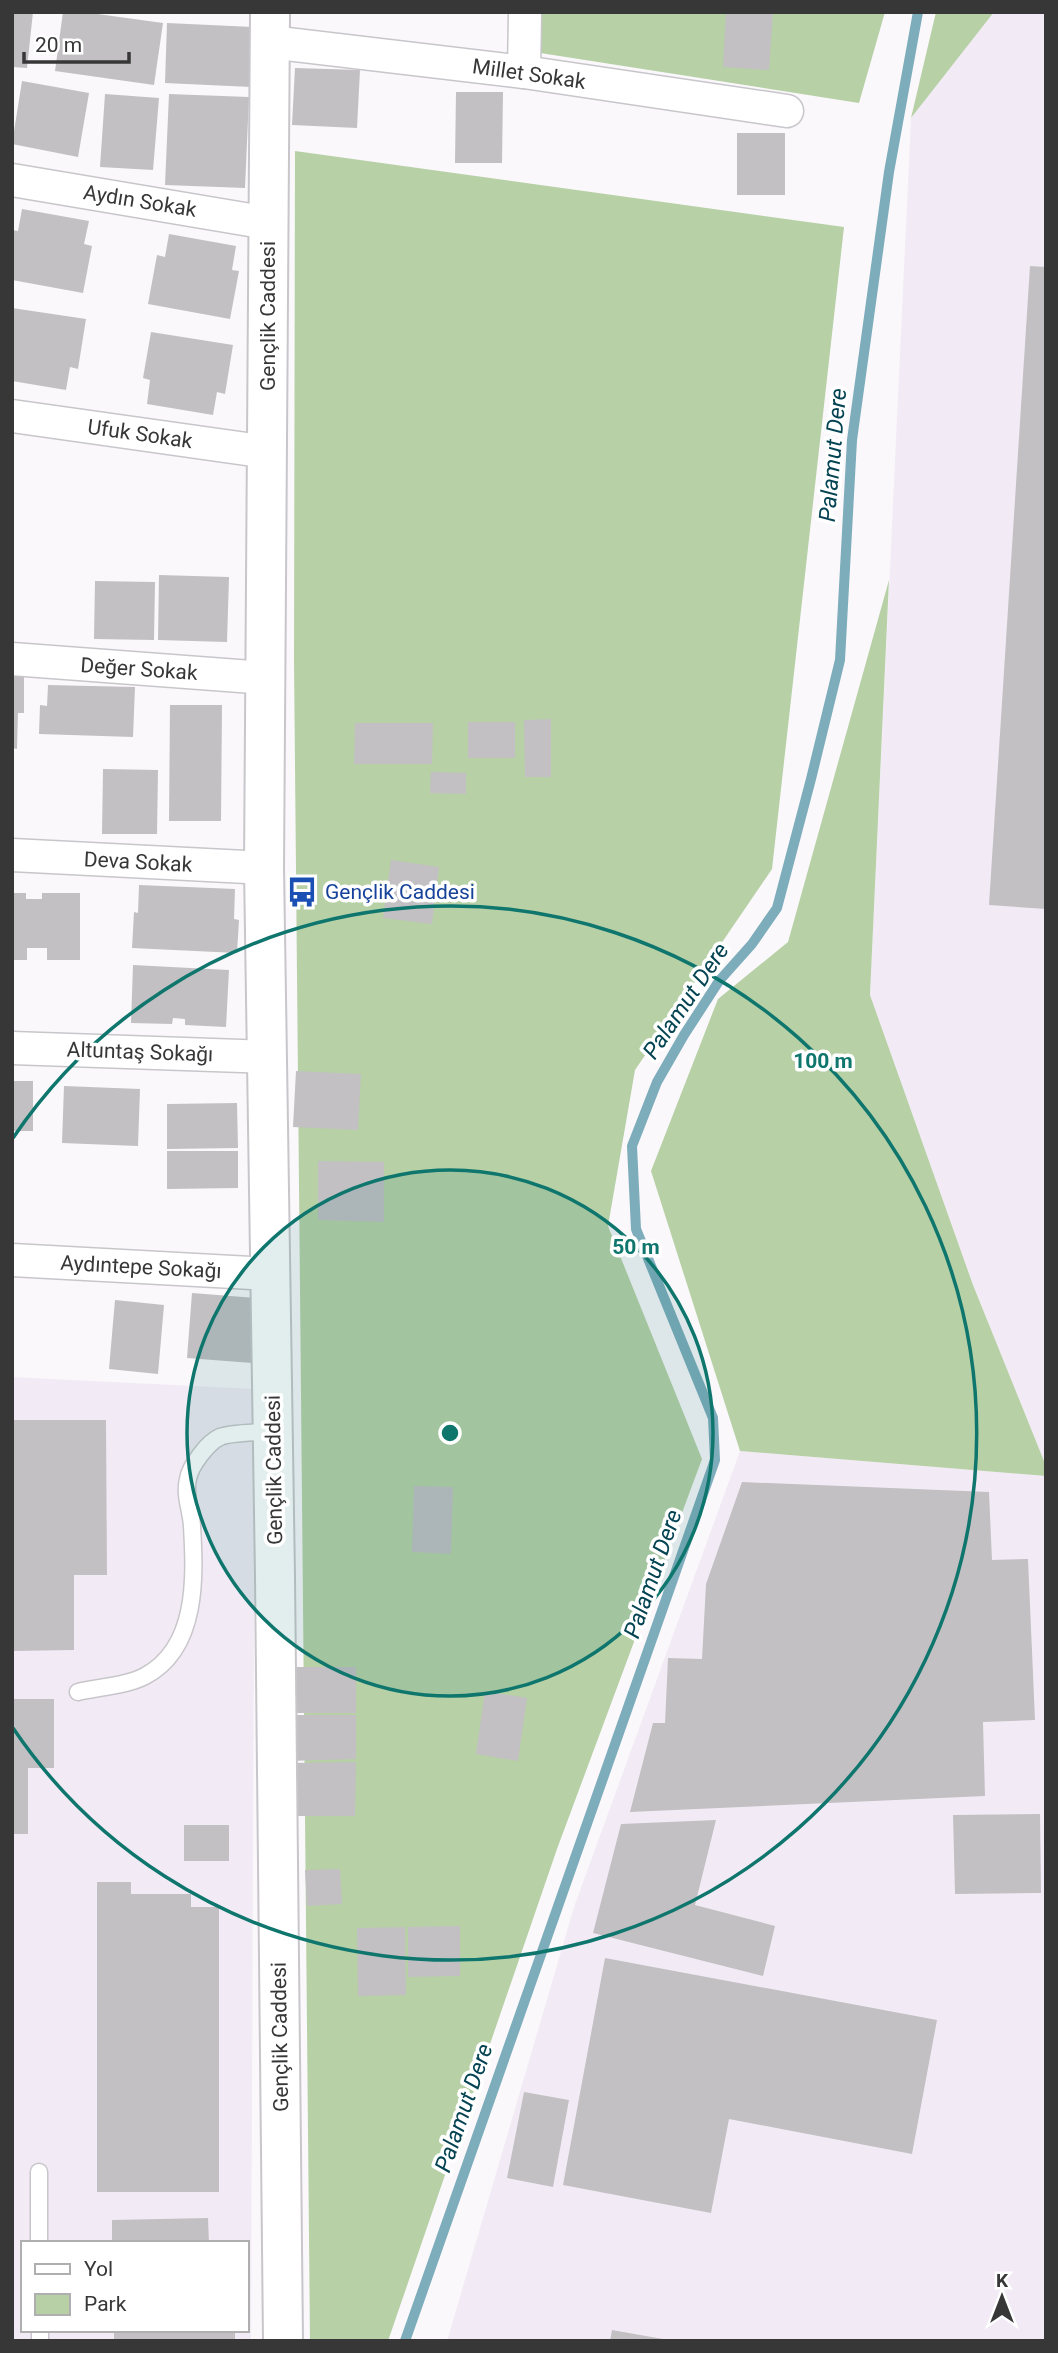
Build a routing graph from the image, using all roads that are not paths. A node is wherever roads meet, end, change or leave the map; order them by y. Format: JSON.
{"nodes":[{"id":1,"x":526,"y":12,"type":"edge"},
{"id":2,"x":270,"y":27,"type":"edge"},
{"id":3,"x":524,"y":72,"type":"junction"},
{"id":4,"x":787,"y":111,"type":"dead end"},
{"id":5,"x":12,"y":180,"type":"edge"},
{"id":6,"x":268,"y":223,"type":"junction"},
{"id":7,"x":12,"y":416,"type":"edge"},
{"id":8,"x":268,"y":452,"type":"junction"},
{"id":9,"x":12,"y":659,"type":"edge"},
{"id":10,"x":266,"y":678,"type":"junction"},
{"id":11,"x":12,"y":855,"type":"edge"},
{"id":12,"x":264,"y":868,"type":"junction"},
{"id":13,"x":12,"y":1048,"type":"edge"},
{"id":14,"x":267,"y":1057,"type":"junction"},
{"id":15,"x":12,"y":1260,"type":"edge"},
{"id":16,"x":270,"y":1274,"type":"junction"},
{"id":17,"x":273,"y":1431,"type":"junction"},
{"id":18,"x":78,"y":1692,"type":"dead end"},
{"id":19,"x":39,"y":2172,"type":"dead end"},
{"id":20,"x":39,"y":2241,"type":"edge"},
{"id":21,"x":283,"y":2341,"type":"edge"}],
"edges":[{"from":1,"to":3,"type":"street"},
{"from":2,"to":3,"type":"street","name":"Millet Sokak"},
{"from":2,"to":6,"type":"main road","name":"Gençlik Caddesi"},
{"from":3,"to":4,"type":"street","name":"Millet Sokak"},
{"from":5,"to":6,"type":"street","name":"Aydın Sokak"},
{"from":6,"to":8,"type":"main road","name":"Gençlik Caddesi"},
{"from":7,"to":8,"type":"street","name":"Ufuk Sokak"},
{"from":8,"to":10,"type":"main road","name":"Gençlik Caddesi"},
{"from":9,"to":10,"type":"street","name":"Değer Sokak"},
{"from":10,"to":12,"type":"main road","name":"Gençlik Caddesi"},
{"from":11,"to":12,"type":"street","name":"Deva Sokak"},
{"from":12,"to":14,"type":"main road","name":"Gençlik Caddesi"},
{"from":13,"to":14,"type":"street","name":"Altuntaş Sokağı"},
{"from":14,"to":16,"type":"main road","name":"Gençlik Caddesi"},
{"from":15,"to":16,"type":"street","name":"Aydıntepe Sokağı"},
{"from":16,"to":17,"type":"main road","name":"Gençlik Caddesi"},
{"from":17,"to":18,"type":"lane"},
{"from":17,"to":21,"type":"main road","name":"Gençlik Caddesi"},
{"from":19,"to":20,"type":"lane"}]}
